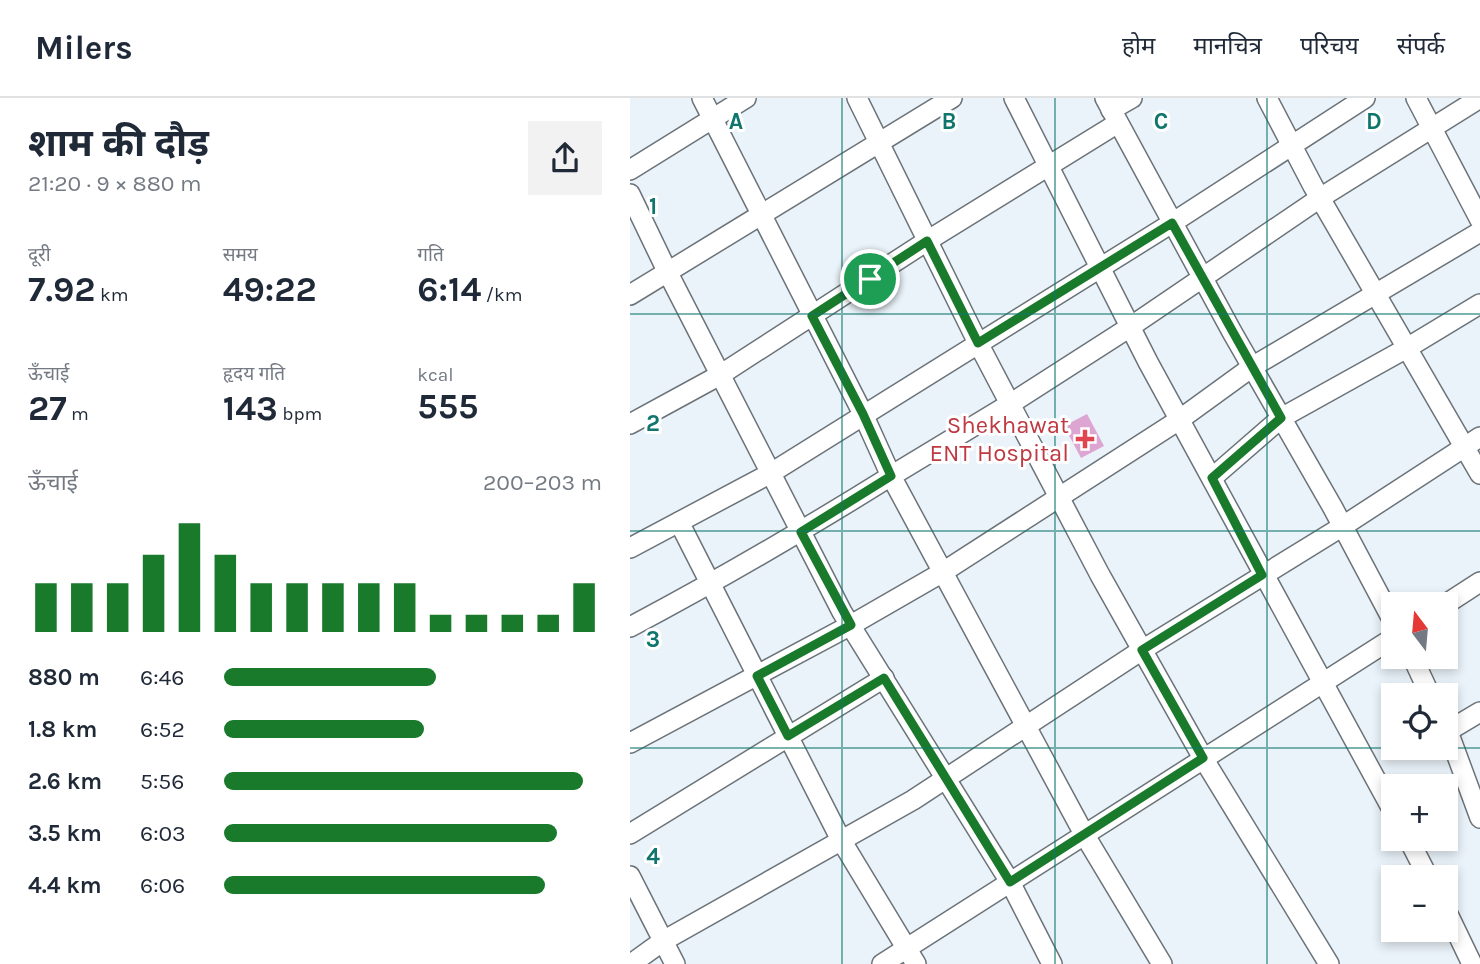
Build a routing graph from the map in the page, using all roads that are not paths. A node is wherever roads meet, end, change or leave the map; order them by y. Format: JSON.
{"nodes":[{"id":1,"x":702,"y":98,"type":"edge"},
{"id":2,"x":747,"y":98,"type":"edge"},
{"id":3,"x":857,"y":98,"type":"edge"},
{"id":4,"x":952,"y":98,"type":"edge"},
{"id":5,"x":1014,"y":98,"type":"edge"},
{"id":6,"x":1132,"y":98,"type":"edge"},
{"id":7,"x":1267,"y":98,"type":"edge"},
{"id":8,"x":1365,"y":98,"type":"edge"},
{"id":9,"x":1416,"y":98,"type":"edge"},
{"id":10,"x":1480,"y":98,"type":"edge"},
{"id":11,"x":1111,"y":110,"type":"edge"},
{"id":12,"x":713,"y":120,"type":"junction"},
{"id":13,"x":1432,"y":128,"type":"junction"},
{"id":14,"x":879,"y":143,"type":"junction"},
{"id":15,"x":1293,"y":144,"type":"junction"},
{"id":16,"x":1049,"y":167,"type":"junction"},
{"id":17,"x":630,"y":170,"type":"edge"},
{"id":18,"x":630,"y":194,"type":"edge"},
{"id":19,"x":1320,"y":198,"type":"junction"},
{"id":20,"x":760,"y":216,"type":"junction"},
{"id":21,"x":1480,"y":220,"type":"edge"},
{"id":22,"x":1172,"y":223,"type":"junction"},
{"id":23,"x":1480,"y":232,"type":"edge"},
{"id":24,"x":927,"y":241,"type":"junction"},
{"id":25,"x":1099,"y":268,"type":"junction"},
{"id":26,"x":667,"y":271,"type":"junction"},
{"id":27,"x":1202,"y":278,"type":"junction"},
{"id":28,"x":630,"y":295,"type":"edge"},
{"id":29,"x":1376,"y":295,"type":"junction"},
{"id":30,"x":1480,"y":304,"type":"edge"},
{"id":31,"x":812,"y":316,"type":"junction"},
{"id":32,"x":1129,"y":327,"type":"junction"},
{"id":33,"x":978,"y":343,"type":"junction"},
{"id":34,"x":1407,"y":348,"type":"junction"},
{"id":35,"x":1252,"y":367,"type":"junction"},
{"id":36,"x":720,"y":375,"type":"junction"},
{"id":37,"x":1010,"y":404,"type":"junction"},
{"id":38,"x":863,"y":414,"type":"junction"},
{"id":39,"x":1281,"y":418,"type":"junction"},
{"id":40,"x":1180,"y":420,"type":"junction"},
{"id":41,"x":630,"y":424,"type":"edge"},
{"id":42,"x":1472,"y":442,"type":"edge"},
{"id":43,"x":771,"y":473,"type":"junction"},
{"id":44,"x":1480,"y":474,"type":"edge"},
{"id":45,"x":891,"y":476,"type":"junction"},
{"id":46,"x":1212,"y":478,"type":"junction"},
{"id":47,"x":1059,"y":498,"type":"junction"},
{"id":48,"x":680,"y":522,"type":"junction"},
{"id":49,"x":1343,"y":526,"type":"junction"},
{"id":50,"x":801,"y":532,"type":"junction"},
{"id":51,"x":630,"y":548,"type":"edge"},
{"id":52,"x":943,"y":572,"type":"junction"},
{"id":53,"x":1262,"y":575,"type":"junction"},
{"id":54,"x":1480,"y":582,"type":"edge"},
{"id":55,"x":711,"y":584,"type":"junction"},
{"id":56,"x":1458,"y":596,"type":"edge"},
{"id":57,"x":1381,"y":598,"type":"edge"},
{"id":58,"x":851,"y":625,"type":"junction"},
{"id":59,"x":630,"y":627,"type":"edge"},
{"id":60,"x":1381,"y":646,"type":"edge"},
{"id":61,"x":1142,"y":650,"type":"junction"},
{"id":62,"x":757,"y":676,"type":"junction"},
{"id":63,"x":884,"y":678,"type":"junction"},
{"id":64,"x":1322,"y":683,"type":"junction"},
{"id":65,"x":1480,"y":712,"type":"edge"},
{"id":66,"x":1458,"y":723,"type":"edge"},
{"id":67,"x":1025,"y":725,"type":"junction"},
{"id":68,"x":788,"y":736,"type":"junction"},
{"id":69,"x":630,"y":743,"type":"edge"},
{"id":70,"x":1203,"y":758,"type":"junction"},
{"id":71,"x":1458,"y":758,"type":"edge"},
{"id":72,"x":945,"y":777,"type":"junction"},
{"id":73,"x":1381,"y":789,"type":"edge"},
{"id":74,"x":1480,"y":818,"type":"edge"},
{"id":75,"x":630,"y":834,"type":"edge"},
{"id":76,"x":1084,"y":834,"type":"junction"},
{"id":77,"x":841,"y":841,"type":"junction"},
{"id":78,"x":630,"y":876,"type":"edge"},
{"id":79,"x":1010,"y":882,"type":"junction"},
{"id":80,"x":1458,"y":935,"type":"edge"},
{"id":81,"x":663,"y":941,"type":"junction"},
{"id":82,"x":911,"y":956,"type":"edge"},
{"id":83,"x":631,"y":964,"type":"edge"},
{"id":84,"x":674,"y":964,"type":"edge"},
{"id":85,"x":881,"y":964,"type":"edge"},
{"id":86,"x":1052,"y":964,"type":"edge"},
{"id":87,"x":1162,"y":964,"type":"edge"},
{"id":88,"x":1329,"y":964,"type":"edge"},
{"id":89,"x":1472,"y":964,"type":"edge"}],
"edges":[{"from":1,"to":12,"type":"street"},
{"from":2,"to":12,"type":"street"},
{"from":3,"to":14,"type":"street"},
{"from":4,"to":14,"type":"street"},
{"from":5,"to":16,"type":"street"},
{"from":6,"to":11,"type":"street"},
{"from":7,"to":15,"type":"street"},
{"from":8,"to":15,"type":"street"},
{"from":9,"to":13,"type":"street"},
{"from":10,"to":13,"type":"street"},
{"from":11,"to":16,"type":"street"},
{"from":11,"to":22,"type":"street"},
{"from":12,"to":17,"type":"street"},
{"from":12,"to":20,"type":"street"},
{"from":13,"to":19,"type":"street"},
{"from":13,"to":21,"type":"street"},
{"from":14,"to":20,"type":"street"},
{"from":14,"to":24,"type":"street"},
{"from":15,"to":19,"type":"street"},
{"from":15,"to":22,"type":"street"},
{"from":16,"to":24,"type":"street"},
{"from":16,"to":25,"type":"street"},
{"from":18,"to":26,"type":"street"},
{"from":19,"to":27,"type":"street"},
{"from":19,"to":29,"type":"street"},
{"from":20,"to":26,"type":"street"},
{"from":20,"to":31,"type":"street"},
{"from":22,"to":25,"type":"street"},
{"from":22,"to":27,"type":"street"},
{"from":23,"to":29,"type":"street"},
{"from":24,"to":31,"type":"street"},
{"from":24,"to":33,"type":"street"},
{"from":25,"to":32,"type":"street"},
{"from":25,"to":33,"type":"street"},
{"from":26,"to":28,"type":"street"},
{"from":26,"to":36,"type":"street"},
{"from":27,"to":32,"type":"street"},
{"from":27,"to":35,"type":"street"},
{"from":29,"to":34,"type":"street"},
{"from":29,"to":35,"type":"street"},
{"from":30,"to":34,"type":"street"},
{"from":31,"to":36,"type":"street"},
{"from":31,"to":38,"type":"street"},
{"from":32,"to":37,"type":"street"},
{"from":32,"to":40,"type":"street"},
{"from":33,"to":37,"type":"street"},
{"from":33,"to":38,"type":"street"},
{"from":34,"to":39,"type":"street"},
{"from":34,"to":42,"type":"street"},
{"from":35,"to":39,"type":"street"},
{"from":35,"to":40,"type":"street"},
{"from":36,"to":41,"type":"street"},
{"from":36,"to":43,"type":"street"},
{"from":37,"to":45,"type":"street"},
{"from":37,"to":47,"type":"street"},
{"from":38,"to":43,"type":"street"},
{"from":38,"to":45,"type":"street"},
{"from":39,"to":46,"type":"street"},
{"from":39,"to":49,"type":"street"},
{"from":40,"to":46,"type":"street"},
{"from":40,"to":47,"type":"street"},
{"from":42,"to":44,"type":"street"},
{"from":42,"to":49,"type":"street"},
{"from":43,"to":48,"type":"street"},
{"from":43,"to":50,"type":"street"},
{"from":45,"to":50,"type":"street"},
{"from":45,"to":52,"type":"street"},
{"from":46,"to":53,"type":"street"},
{"from":47,"to":52,"type":"street"},
{"from":47,"to":61,"type":"street"},
{"from":48,"to":51,"type":"street"},
{"from":48,"to":55,"type":"street"},
{"from":49,"to":53,"type":"street"},
{"from":49,"to":57,"type":"street"},
{"from":50,"to":55,"type":"street"},
{"from":50,"to":58,"type":"street"},
{"from":52,"to":58,"type":"street"},
{"from":52,"to":67,"type":"street"},
{"from":53,"to":61,"type":"street"},
{"from":53,"to":64,"type":"street"},
{"from":54,"to":56,"type":"street"},
{"from":55,"to":59,"type":"street"},
{"from":55,"to":62,"type":"street"},
{"from":58,"to":62,"type":"street"},
{"from":58,"to":63,"type":"street"},
{"from":60,"to":64,"type":"street"},
{"from":61,"to":67,"type":"street"},
{"from":61,"to":70,"type":"street"},
{"from":62,"to":68,"type":"street"},
{"from":62,"to":69,"type":"street"},
{"from":63,"to":68,"type":"street"},
{"from":63,"to":72,"type":"street"},
{"from":64,"to":70,"type":"street"},
{"from":64,"to":73,"type":"street"},
{"from":65,"to":66,"type":"street"},
{"from":67,"to":72,"type":"street"},
{"from":67,"to":76,"type":"street"},
{"from":68,"to":75,"type":"street"},
{"from":68,"to":77,"type":"street"},
{"from":70,"to":76,"type":"street"},
{"from":70,"to":88,"type":"street"},
{"from":71,"to":74,"type":"street"},
{"from":72,"to":77,"type":"street"},
{"from":72,"to":79,"type":"street"},
{"from":76,"to":79,"type":"street"},
{"from":76,"to":87,"type":"street"},
{"from":77,"to":81,"type":"street"},
{"from":77,"to":82,"type":"street"},
{"from":78,"to":81,"type":"street"},
{"from":79,"to":82,"type":"street"},
{"from":79,"to":86,"type":"street"},
{"from":80,"to":89,"type":"street"},
{"from":81,"to":83,"type":"street"},
{"from":81,"to":84,"type":"street"},
{"from":82,"to":85,"type":"street"}]}
